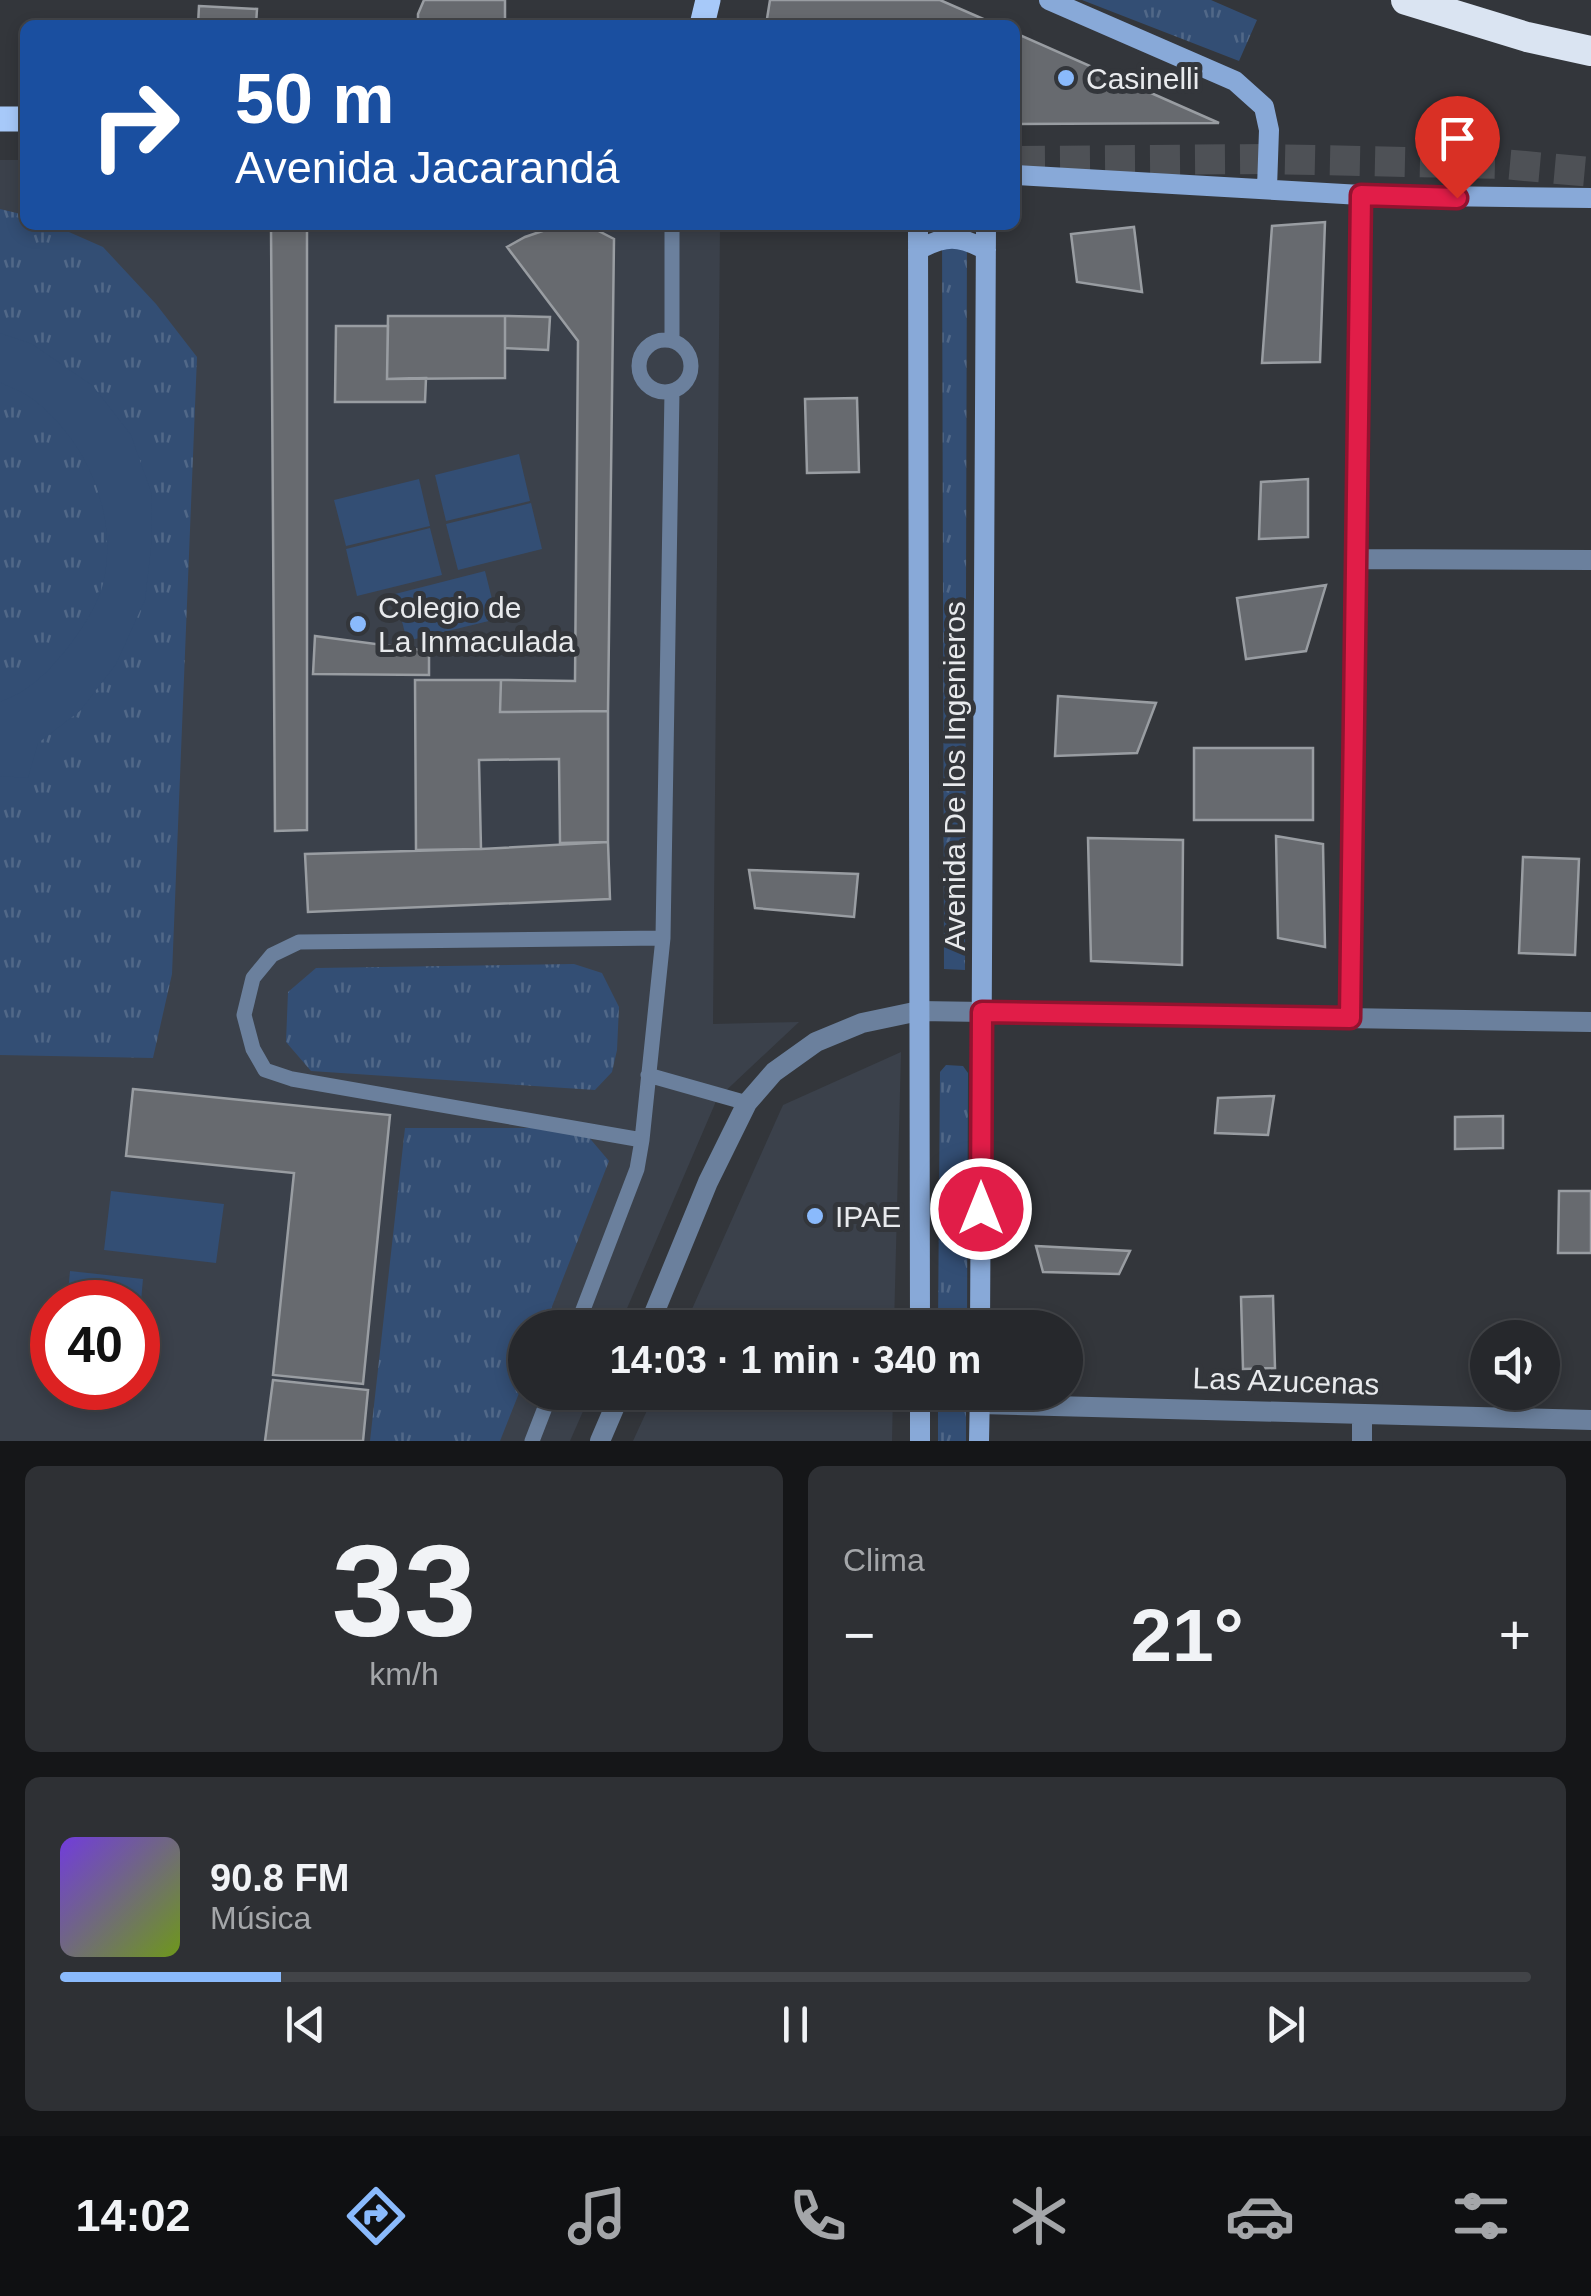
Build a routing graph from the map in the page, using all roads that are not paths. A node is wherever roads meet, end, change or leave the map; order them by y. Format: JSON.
{"nodes":[{"id":1,"x":1048,"y":0,"type":"edge"},
{"id":2,"x":1406,"y":0,"type":"edge"},
{"id":3,"x":1591,"y":52,"type":"edge"},
{"id":4,"x":1020,"y":175,"type":"edge"},
{"id":5,"x":1267,"y":188,"type":"junction"},
{"id":6,"x":1361,"y":195,"type":"junction"},
{"id":7,"x":1591,"y":198,"type":"edge"},
{"id":8,"x":672,"y":230,"type":"edge"},
{"id":9,"x":918,"y":230,"type":"edge"},
{"id":10,"x":986,"y":230,"type":"edge"},
{"id":11,"x":918,"y":250,"type":"junction"},
{"id":12,"x":986,"y":250,"type":"junction"},
{"id":13,"x":672,"y":340,"type":"junction"},
{"id":14,"x":672,"y":391,"type":"junction"},
{"id":15,"x":1355,"y":559,"type":"junction"},
{"id":16,"x":1591,"y":560,"type":"edge"},
{"id":17,"x":662,"y":938,"type":"junction"},
{"id":18,"x":920,"y":1011,"type":"junction"},
{"id":19,"x":982,"y":1012,"type":"junction"},
{"id":20,"x":1350,"y":1018,"type":"junction"},
{"id":21,"x":1591,"y":1022,"type":"edge"},
{"id":22,"x":648,"y":1075,"type":"junction"},
{"id":23,"x":747,"y":1104,"type":"junction"},
{"id":24,"x":642,"y":1140,"type":"junction"},
{"id":25,"x":583,"y":1310,"type":"edge"},
{"id":26,"x":655,"y":1310,"type":"edge"},
{"id":27,"x":920,"y":1310,"type":"edge"},
{"id":28,"x":980,"y":1310,"type":"edge"},
{"id":29,"x":1083,"y":1402,"type":"edge"},
{"id":30,"x":543,"y":1410,"type":"edge"},
{"id":31,"x":613,"y":1410,"type":"edge"},
{"id":32,"x":920,"y":1410,"type":"edge"},
{"id":33,"x":980,"y":1410,"type":"edge"},
{"id":34,"x":1362,"y":1414,"type":"junction"},
{"id":35,"x":1591,"y":1420,"type":"edge"},
{"id":36,"x":532,"y":1441,"type":"edge"},
{"id":37,"x":600,"y":1441,"type":"edge"},
{"id":38,"x":920,"y":1441,"type":"edge"},
{"id":39,"x":979,"y":1441,"type":"edge"},
{"id":40,"x":1362,"y":1441,"type":"edge"}],
"edges":[{"from":1,"to":5,"type":"street"},
{"from":2,"to":3,"type":"highway"},
{"from":4,"to":5,"type":"street"},
{"from":5,"to":6,"type":"street"},
{"from":6,"to":7,"type":"street"},
{"from":6,"to":15,"type":"street"},
{"from":8,"to":13,"type":"lane"},
{"from":9,"to":11,"type":"street","name":"Avenida De los Ingenieros"},
{"from":10,"to":12,"type":"street","name":"Avenida De los Ingenieros"},
{"from":11,"to":12,"type":"street"},
{"from":11,"to":18,"type":"street","name":"Avenida De los Ingenieros"},
{"from":12,"to":19,"type":"street","name":"Avenida De los Ingenieros"},
{"from":13,"to":14,"type":"lane"},
{"from":13,"to":14,"type":"lane"},
{"from":14,"to":17,"type":"lane"},
{"from":15,"to":16,"type":"street"},
{"from":15,"to":20,"type":"street"},
{"from":17,"to":22,"type":"lane"},
{"from":17,"to":24,"type":"lane"},
{"from":18,"to":19,"type":"street"},
{"from":18,"to":23,"type":"street"},
{"from":18,"to":27,"type":"street","name":"Avenida De los Ingenieros"},
{"from":19,"to":20,"type":"street"},
{"from":19,"to":28,"type":"street","name":"Avenida De los Ingenieros"},
{"from":20,"to":21,"type":"street"},
{"from":22,"to":23,"type":"lane"},
{"from":22,"to":24,"type":"lane"},
{"from":23,"to":26,"type":"street"},
{"from":24,"to":25,"type":"lane"},
{"from":29,"to":34,"type":"street","name":"Las Azucenas"},
{"from":30,"to":36,"type":"lane"},
{"from":31,"to":37,"type":"street"},
{"from":32,"to":38,"type":"street"},
{"from":33,"to":39,"type":"street"},
{"from":34,"to":35,"type":"street","name":"Las Azucenas"},
{"from":34,"to":40,"type":"street"}]}
